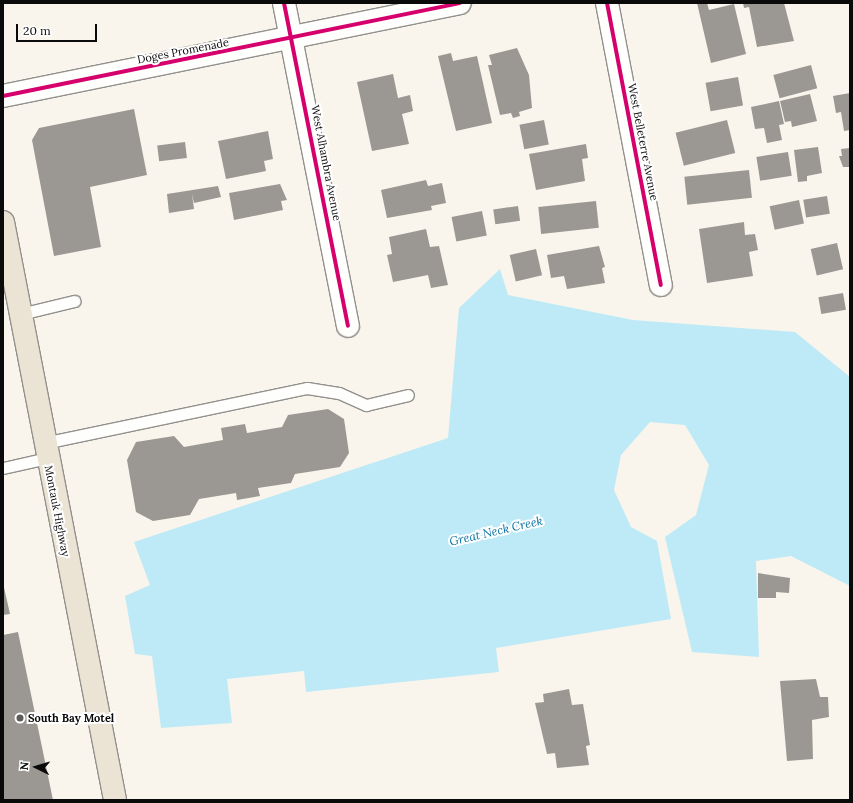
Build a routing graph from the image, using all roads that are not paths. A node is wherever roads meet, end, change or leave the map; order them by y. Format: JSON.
{"nodes":[{"id":1,"x":284,"y":3,"type":"edge"},
{"id":2,"x":460,"y":3,"type":"edge"},
{"id":3,"x":607,"y":3,"type":"edge"},
{"id":4,"x":291,"y":39,"type":"junction"},
{"id":5,"x":3,"y":96,"type":"edge"},
{"id":6,"x":3,"y":222,"type":"edge"},
{"id":7,"x":661,"y":285,"type":"dead end"},
{"id":8,"x":74,"y":301,"type":"dead end"},
{"id":9,"x":20,"y":314,"type":"junction"},
{"id":10,"x":348,"y":326,"type":"dead end"},
{"id":11,"x":408,"y":395,"type":"dead end"},
{"id":12,"x":45,"y":451,"type":"junction"},
{"id":13,"x":3,"y":468,"type":"edge"},
{"id":14,"x":114,"y":800,"type":"edge"}],
"edges":[{"from":1,"to":4,"type":"street","name":"West Alhambra Avenue"},
{"from":2,"to":4,"type":"street","name":"Doges Promenade"},
{"from":3,"to":7,"type":"street","name":"West Belleterre Avenue"},
{"from":4,"to":5,"type":"street","name":"Doges Promenade"},
{"from":4,"to":10,"type":"street","name":"West Alhambra Avenue"},
{"from":6,"to":9,"type":"main road","name":"Montauk Highway"},
{"from":8,"to":9,"type":"lane"},
{"from":9,"to":12,"type":"main road","name":"Montauk Highway"},
{"from":11,"to":12,"type":"lane"},
{"from":12,"to":13,"type":"lane"},
{"from":12,"to":14,"type":"main road","name":"Montauk Highway"}]}
